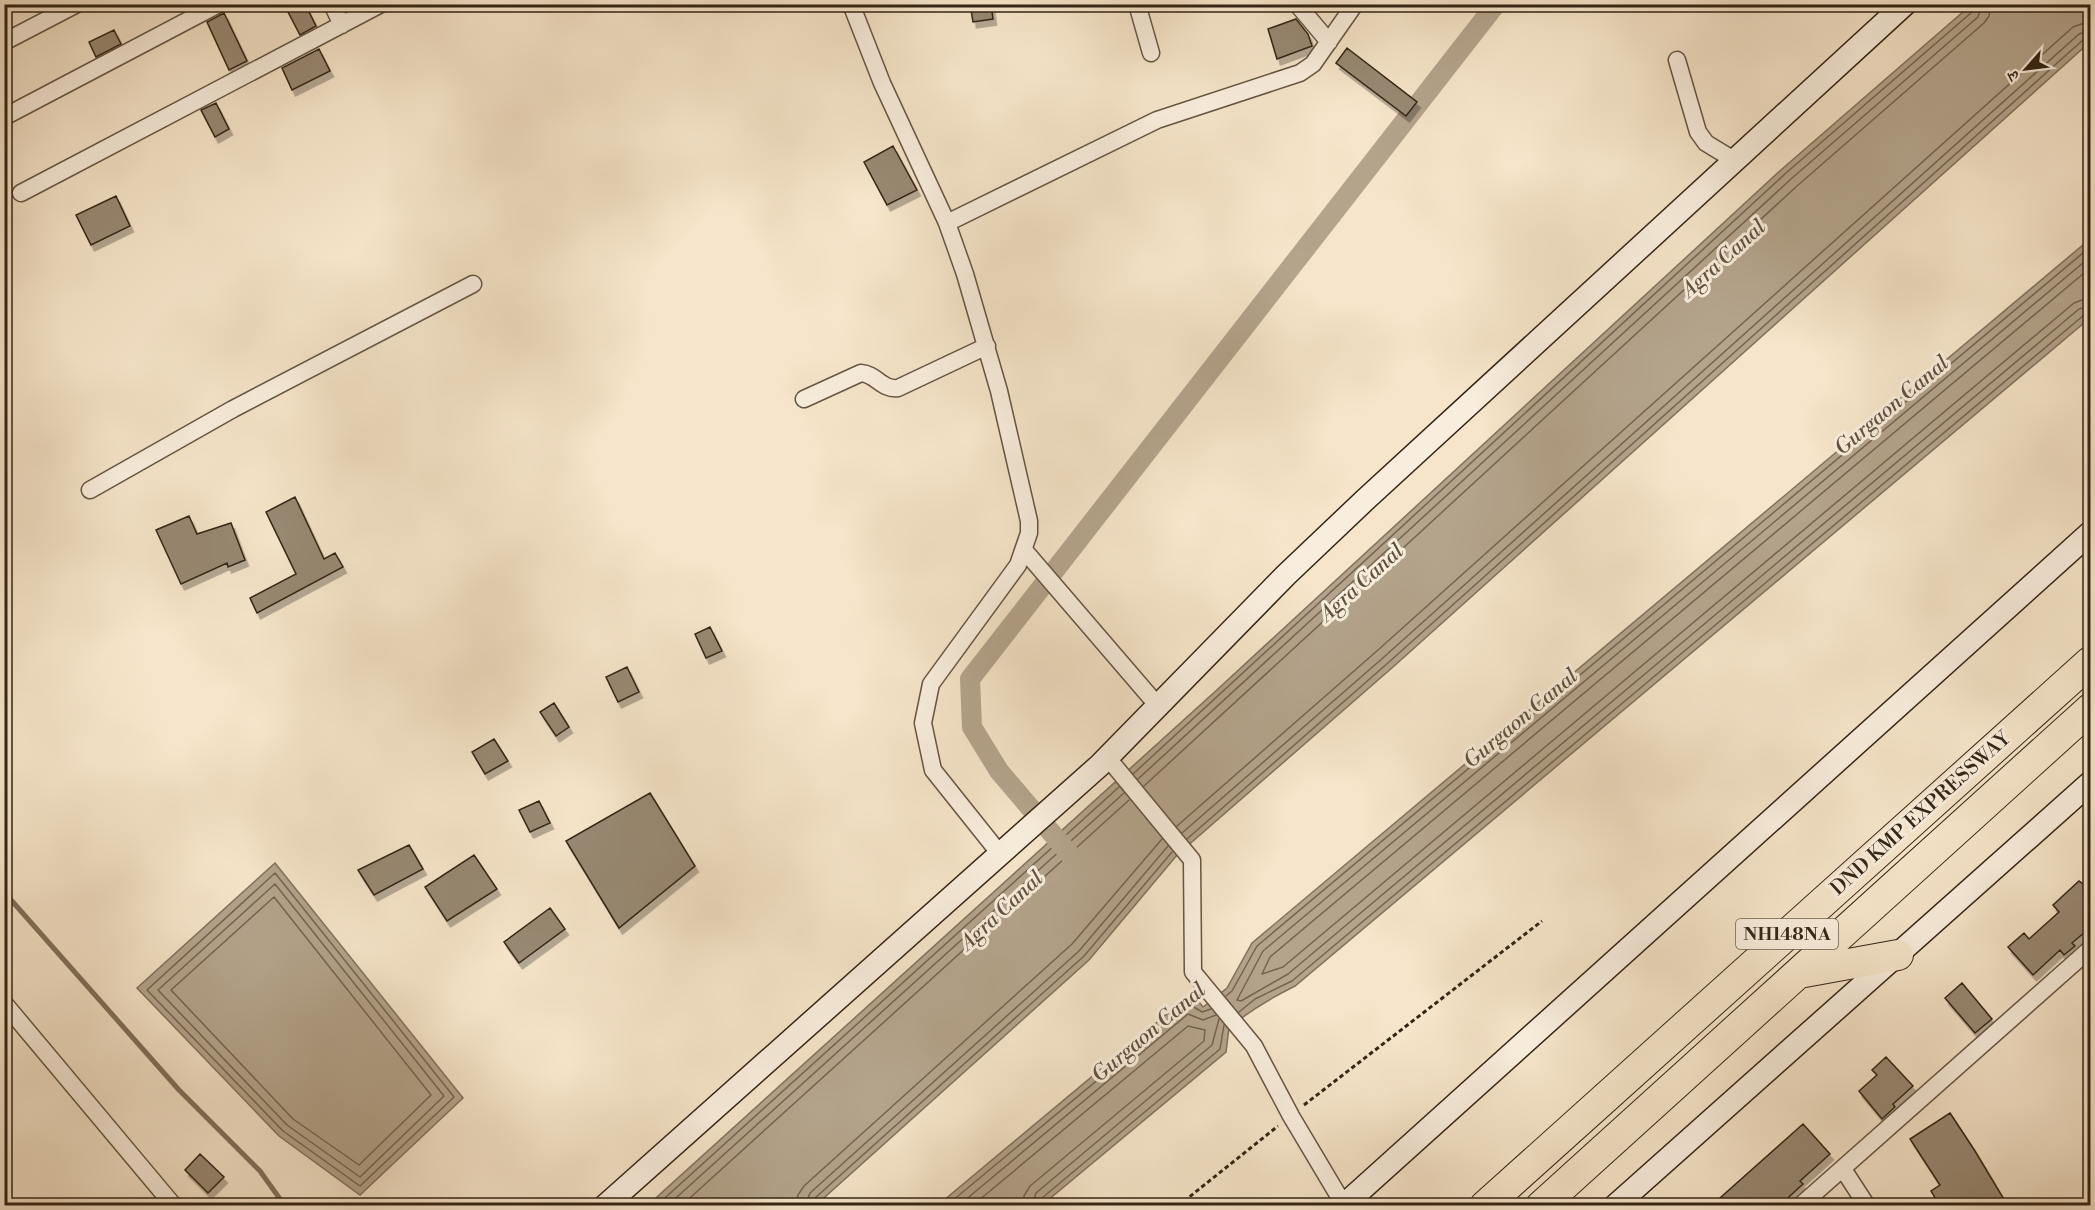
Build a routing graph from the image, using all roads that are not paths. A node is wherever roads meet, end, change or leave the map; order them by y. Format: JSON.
{"nodes":[{"id":1,"x":77,"y":4,"type":"edge"},
{"id":2,"x":219,"y":4,"type":"edge"},
{"id":3,"x":332,"y":4,"type":"edge"},
{"id":4,"x":381,"y":4,"type":"edge"},
{"id":5,"x":851,"y":4,"type":"edge"},
{"id":6,"x":1137,"y":4,"type":"edge"},
{"id":7,"x":1297,"y":4,"type":"edge"},
{"id":8,"x":1355,"y":4,"type":"edge"},
{"id":9,"x":1905,"y":4,"type":"edge"},
{"id":10,"x":342,"y":25,"type":"junction"},
{"id":11,"x":4,"y":42,"type":"edge"},
{"id":12,"x":1329,"y":42,"type":"junction"},
{"id":13,"x":1151,"y":53,"type":"dead end"},
{"id":14,"x":1677,"y":60,"type":"dead end"},
{"id":15,"x":4,"y":117,"type":"edge"},
{"id":16,"x":1734,"y":160,"type":"junction"},
{"id":17,"x":21,"y":193,"type":"dead end"},
{"id":18,"x":947,"y":223,"type":"junction"},
{"id":19,"x":473,"y":284,"type":"dead end"},
{"id":20,"x":987,"y":346,"type":"junction"},
{"id":21,"x":804,"y":399,"type":"dead end"},
{"id":22,"x":90,"y":490,"type":"dead end"},
{"id":23,"x":2091,"y":533,"type":"edge"},
{"id":24,"x":1024,"y":550,"type":"junction"},
{"id":25,"x":2091,"y":662,"type":"edge"},
{"id":26,"x":1158,"y":706,"type":"junction"},
{"id":27,"x":2091,"y":709,"type":"edge"},
{"id":28,"x":1107,"y":757,"type":"junction"},
{"id":29,"x":2091,"y":783,"type":"edge"},
{"id":30,"x":1000,"y":854,"type":"junction"},
{"id":31,"x":2091,"y":949,"type":"edge"},
{"id":32,"x":1898,"y":955,"type":"junction"},
{"id":33,"x":1799,"y":973,"type":"junction"},
{"id":34,"x":4,"y":1003,"type":"edge"},
{"id":35,"x":1843,"y":1169,"type":"junction"},
{"id":36,"x":1343,"y":1205,"type":"edge"},
{"id":37,"x":174,"y":1206,"type":"edge"},
{"id":38,"x":605,"y":1206,"type":"edge"},
{"id":39,"x":1485,"y":1206,"type":"edge"},
{"id":40,"x":1541,"y":1206,"type":"edge"},
{"id":41,"x":1615,"y":1206,"type":"edge"},
{"id":42,"x":1800,"y":1206,"type":"edge"},
{"id":43,"x":1867,"y":1206,"type":"edge"}],
"edges":[{"from":1,"to":11,"type":"street"},
{"from":2,"to":15,"type":"street"},
{"from":3,"to":10,"type":"street"},
{"from":4,"to":10,"type":"street"},
{"from":5,"to":18,"type":"street"},
{"from":6,"to":13,"type":"street"},
{"from":7,"to":12,"type":"street"},
{"from":8,"to":12,"type":"street"},
{"from":9,"to":16,"type":"street"},
{"from":10,"to":17,"type":"street"},
{"from":12,"to":18,"type":"street"},
{"from":14,"to":16,"type":"street"},
{"from":16,"to":26,"type":"street"},
{"from":18,"to":20,"type":"street"},
{"from":19,"to":22,"type":"street"},
{"from":20,"to":21,"type":"street"},
{"from":20,"to":24,"type":"street"},
{"from":23,"to":36,"type":"street"},
{"from":24,"to":26,"type":"street"},
{"from":24,"to":30,"type":"street"},
{"from":25,"to":39,"type":"highway","name":"DND KMP EXPRESSWAY","number":"NH148NA"},
{"from":26,"to":28,"type":"street"},
{"from":27,"to":33,"type":"highway","name":"DND KMP EXPRESSWAY","number":"NH148NA"},
{"from":28,"to":30,"type":"street"},
{"from":28,"to":36,"type":"street"},
{"from":29,"to":32,"type":"street"},
{"from":30,"to":38,"type":"street"},
{"from":31,"to":35,"type":"street"},
{"from":32,"to":33,"type":"highway"},
{"from":32,"to":41,"type":"street"},
{"from":33,"to":40,"type":"highway","name":"DND KMP EXPRESSWAY","number":"NH148NA"},
{"from":34,"to":37,"type":"street"},
{"from":35,"to":42,"type":"street"},
{"from":35,"to":43,"type":"street"}]}
